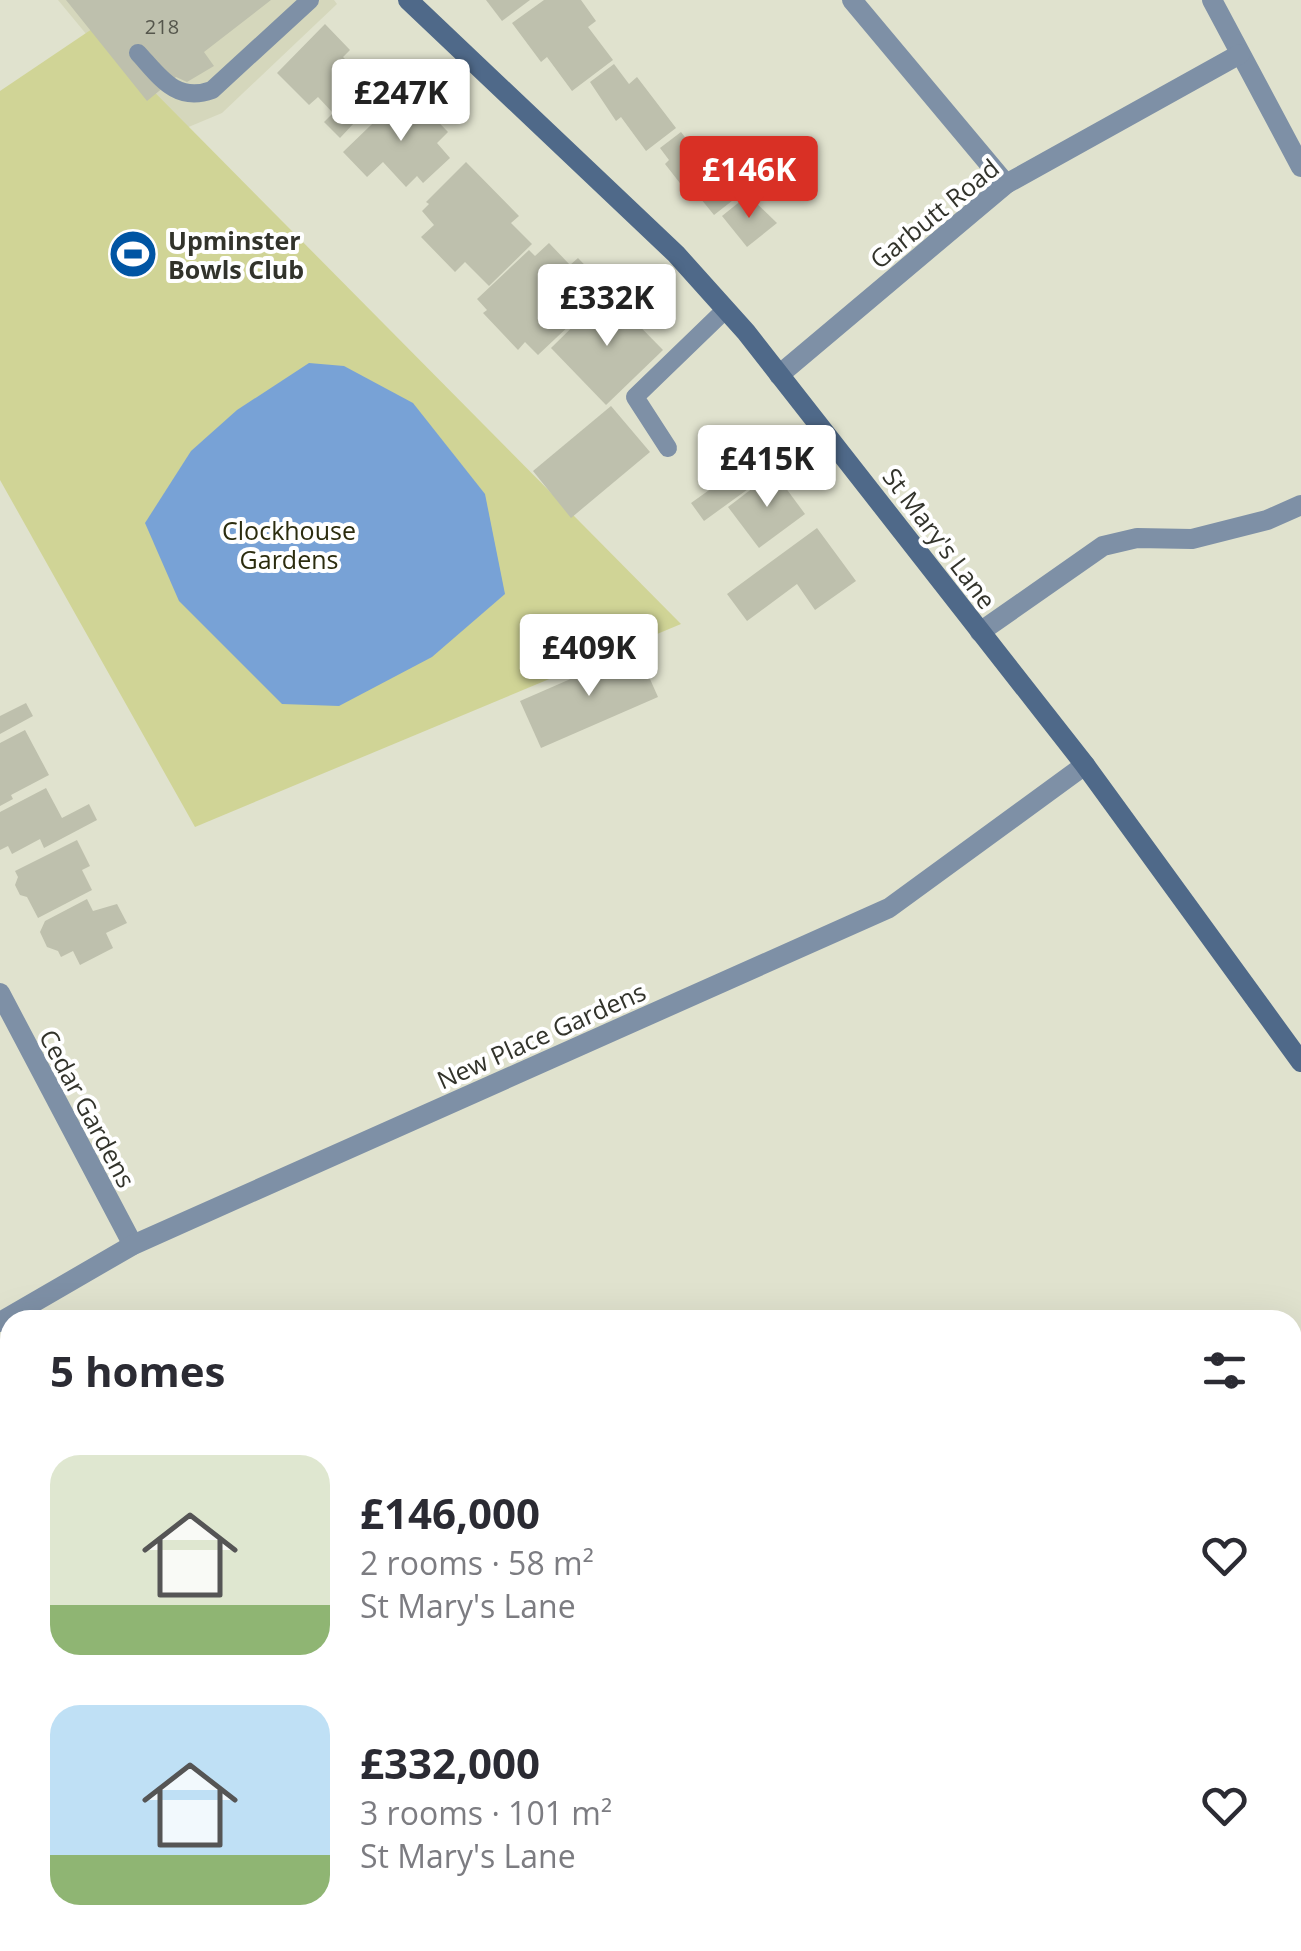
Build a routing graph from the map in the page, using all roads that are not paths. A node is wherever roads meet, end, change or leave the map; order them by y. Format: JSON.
{"nodes":[{"id":1,"x":310,"y":0,"type":"edge"},
{"id":2,"x":408,"y":0,"type":"edge"},
{"id":3,"x":852,"y":0,"type":"edge"},
{"id":4,"x":1212,"y":0,"type":"edge"},
{"id":5,"x":138,"y":53,"type":"dead end"},
{"id":6,"x":1240,"y":54,"type":"junction"},
{"id":7,"x":1301,"y":167,"type":"edge"},
{"id":8,"x":1006,"y":184,"type":"junction"},
{"id":9,"x":725,"y":310,"type":"junction"},
{"id":10,"x":779,"y":375,"type":"junction"},
{"id":11,"x":668,"y":448,"type":"dead end"},
{"id":12,"x":1301,"y":505,"type":"edge"},
{"id":13,"x":980,"y":632,"type":"junction"},
{"id":14,"x":1084,"y":765,"type":"junction"},
{"id":15,"x":0,"y":994,"type":"edge"},
{"id":16,"x":1301,"y":1062,"type":"edge"},
{"id":17,"x":132,"y":1245,"type":"junction"},
{"id":18,"x":21,"y":1310,"type":"edge"}],
"edges":[{"from":1,"to":5,"type":"lane"},
{"from":2,"to":9,"type":"main road","name":"St Mary's Lane"},
{"from":3,"to":8,"type":"street"},
{"from":4,"to":6,"type":"street"},
{"from":6,"to":7,"type":"street"},
{"from":6,"to":8,"type":"street","name":"Garbutt Road"},
{"from":8,"to":10,"type":"street","name":"Garbutt Road"},
{"from":9,"to":10,"type":"main road","name":"St Mary's Lane"},
{"from":9,"to":11,"type":"lane"},
{"from":10,"to":13,"type":"main road","name":"St Mary's Lane"},
{"from":12,"to":13,"type":"street"},
{"from":13,"to":14,"type":"main road","name":"St Mary's Lane"},
{"from":14,"to":16,"type":"main road","name":"St Mary's Lane"},
{"from":14,"to":17,"type":"street","name":"New Place Gardens"},
{"from":15,"to":17,"type":"street","name":"Cedar Gardens"},
{"from":17,"to":18,"type":"street","name":"New Place Gardens"}]}
